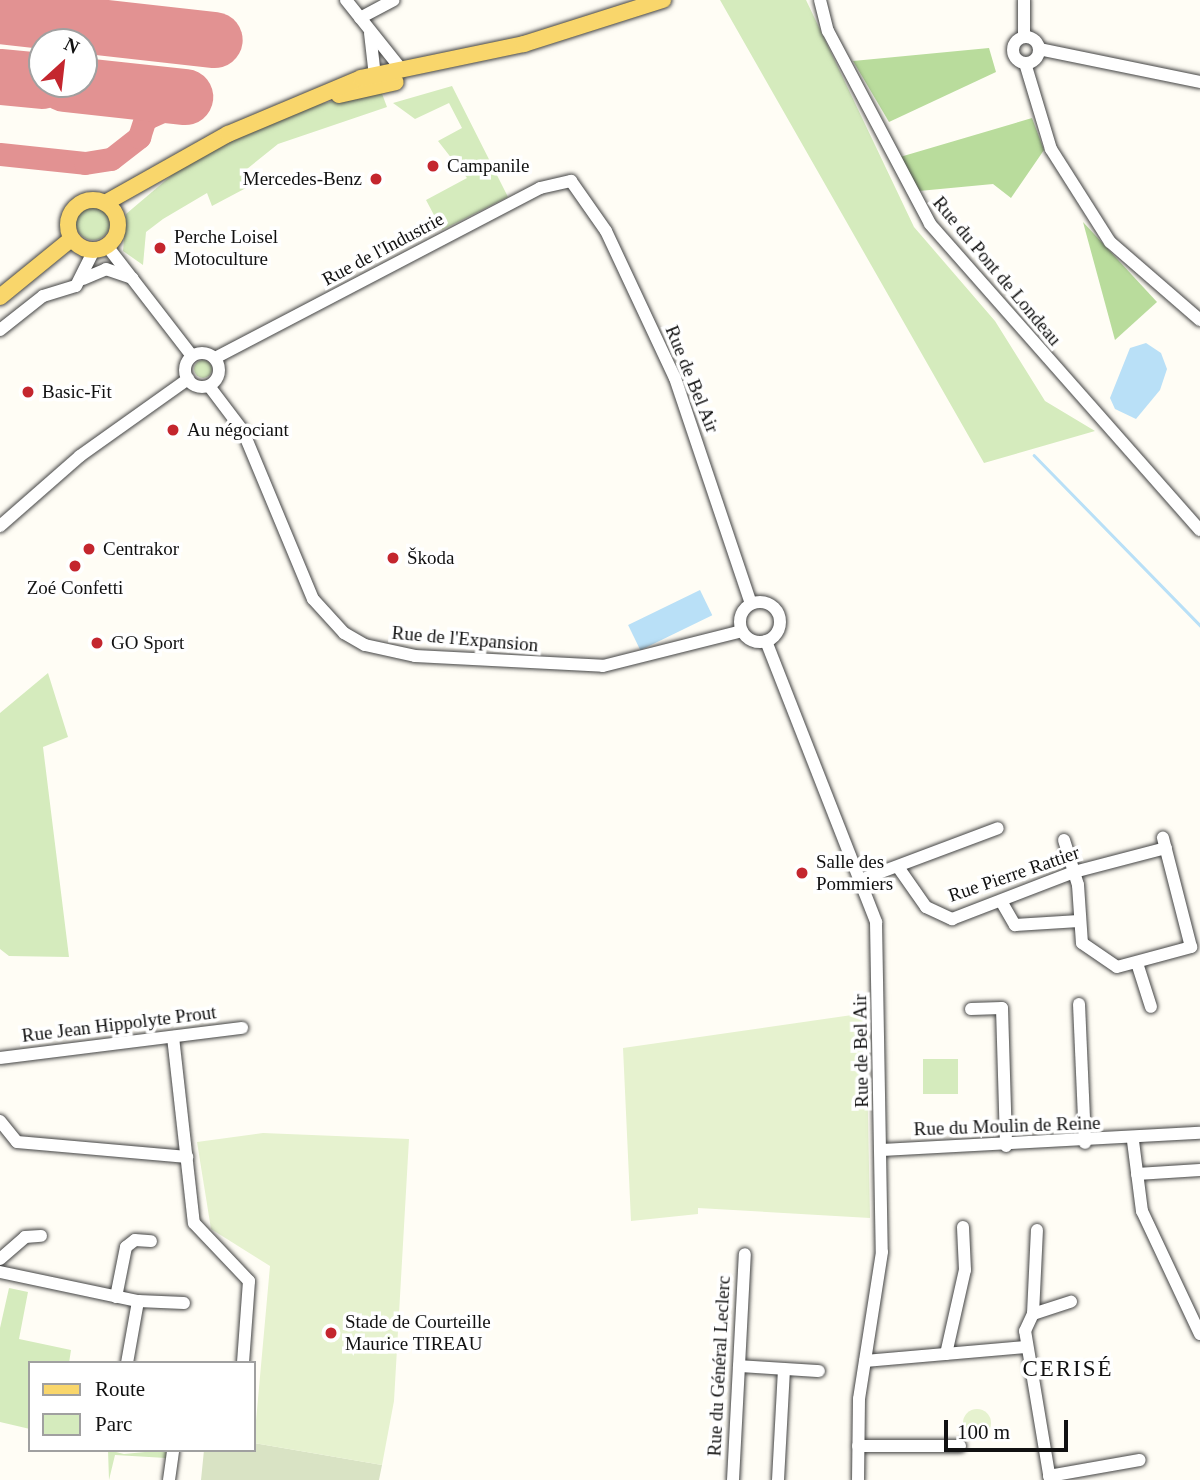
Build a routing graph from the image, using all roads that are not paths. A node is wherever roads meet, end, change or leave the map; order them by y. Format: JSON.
{"nodes":[{"id":1,"x":346,"y":0,"type":"edge"},
{"id":2,"x":394,"y":0,"type":"edge"},
{"id":3,"x":663,"y":0,"type":"edge"},
{"id":4,"x":820,"y":0,"type":"edge"},
{"id":5,"x":1024,"y":0,"type":"edge"},
{"id":6,"x":360,"y":18,"type":"junction"},
{"id":7,"x":369,"y":29,"type":"junction"},
{"id":8,"x":1024,"y":36,"type":"junction"},
{"id":9,"x":1039,"y":49,"type":"junction"},
{"id":10,"x":471,"y":57,"type":"junction"},
{"id":11,"x":1025,"y":63,"type":"junction"},
{"id":12,"x":401,"y":69,"type":"junction"},
{"id":13,"x":373,"y":82,"type":"junction"},
{"id":14,"x":1200,"y":82,"type":"edge"},
{"id":15,"x":192,"y":153,"type":"junction"},
{"id":16,"x":571,"y":181,"type":"joint"},
{"id":17,"x":105,"y":203,"type":"junction"},
{"id":18,"x":117,"y":216,"type":"junction"},
{"id":19,"x":71,"y":239,"type":"junction"},
{"id":20,"x":100,"y":248,"type":"junction"},
{"id":21,"x":134,"y":279,"type":"junction"},
{"id":22,"x":80,"y":282,"type":"junction"},
{"id":23,"x":0,"y":297,"type":"edge"},
{"id":24,"x":1200,"y":320,"type":"edge"},
{"id":25,"x":0,"y":330,"type":"edge"},
{"id":26,"x":192,"y":356,"type":"junction"},
{"id":27,"x":215,"y":358,"type":"junction"},
{"id":28,"x":219,"y":374,"type":"junction"},
{"id":29,"x":188,"y":379,"type":"junction"},
{"id":30,"x":209,"y":386,"type":"junction"},
{"id":31,"x":229,"y":406,"type":"junction"},
{"id":32,"x":0,"y":526,"type":"edge"},
{"id":33,"x":1200,"y":530,"type":"edge"},
{"id":34,"x":751,"y":604,"type":"junction"},
{"id":35,"x":742,"y":631,"type":"junction"},
{"id":36,"x":766,"y":641,"type":"junction"},
{"id":37,"x":998,"y":828,"type":"dead end"},
{"id":38,"x":1064,"y":840,"type":"dead end"},
{"id":39,"x":898,"y":867,"type":"junction"},
{"id":40,"x":1074,"y":872,"type":"junction"},
{"id":41,"x":860,"y":880,"type":"junction"},
{"id":42,"x":1001,"y":901,"type":"junction"},
{"id":43,"x":1079,"y":922,"type":"junction"},
{"id":44,"x":1137,"y":963,"type":"junction"},
{"id":45,"x":1079,"y":1004,"type":"dead end"},
{"id":46,"x":1151,"y":1007,"type":"dead end"},
{"id":47,"x":971,"y":1009,"type":"dead end"},
{"id":48,"x":242,"y":1028,"type":"dead end"},
{"id":49,"x":173,"y":1037,"type":"junction"},
{"id":50,"x":0,"y":1058,"type":"edge"},
{"id":51,"x":0,"y":1121,"type":"edge"},
{"id":52,"x":1200,"y":1133,"type":"edge"},
{"id":53,"x":1133,"y":1142,"type":"junction"},
{"id":54,"x":1085,"y":1143,"type":"junction"},
{"id":55,"x":1006,"y":1146,"type":"junction"},
{"id":56,"x":882,"y":1150,"type":"junction"},
{"id":57,"x":187,"y":1157,"type":"junction"},
{"id":58,"x":1200,"y":1170,"type":"edge"},
{"id":59,"x":1137,"y":1174,"type":"junction"},
{"id":60,"x":963,"y":1227,"type":"dead end"},
{"id":61,"x":1037,"y":1230,"type":"dead end"},
{"id":62,"x":41,"y":1236,"type":"dead end"},
{"id":63,"x":151,"y":1241,"type":"dead end"},
{"id":64,"x":745,"y":1255,"type":"dead end"},
{"id":65,"x":0,"y":1259,"type":"edge"},
{"id":66,"x":0,"y":1272,"type":"edge"},
{"id":67,"x":116,"y":1297,"type":"junction"},
{"id":68,"x":138,"y":1301,"type":"junction"},
{"id":69,"x":1071,"y":1301,"type":"dead end"},
{"id":70,"x":184,"y":1303,"type":"dead end"},
{"id":71,"x":1033,"y":1314,"type":"junction"},
{"id":72,"x":1200,"y":1334,"type":"edge"},
{"id":73,"x":1025,"y":1347,"type":"junction"},
{"id":74,"x":946,"y":1354,"type":"junction"},
{"id":75,"x":127,"y":1361,"type":"edge"},
{"id":76,"x":243,"y":1361,"type":"edge"},
{"id":77,"x":864,"y":1361,"type":"junction"},
{"id":78,"x":739,"y":1366,"type":"junction"},
{"id":79,"x":784,"y":1370,"type":"junction"},
{"id":80,"x":819,"y":1371,"type":"dead end"},
{"id":81,"x":858,"y":1446,"type":"junction"},
{"id":82,"x":960,"y":1446,"type":"dead end"},
{"id":83,"x":173,"y":1452,"type":"edge"},
{"id":84,"x":1140,"y":1460,"type":"dead end"},
{"id":85,"x":1050,"y":1478,"type":"edge"},
{"id":86,"x":169,"y":1480,"type":"edge"},
{"id":87,"x":733,"y":1480,"type":"edge"},
{"id":88,"x":778,"y":1480,"type":"edge"},
{"id":89,"x":858,"y":1480,"type":"edge"}],
"edges":[{"from":1,"to":6,"type":"street"},
{"from":2,"to":6,"type":"street"},
{"from":3,"to":10,"type":"main road"},
{"from":4,"to":33,"type":"street","name":"Rue du Pont de Londeau"},
{"from":5,"to":8,"type":"street"},
{"from":6,"to":7,"type":"street"},
{"from":7,"to":12,"type":"street"},
{"from":7,"to":13,"type":"street"},
{"from":8,"to":9,"type":"street"},
{"from":8,"to":11,"type":"street"},
{"from":9,"to":11,"type":"street"},
{"from":9,"to":14,"type":"street"},
{"from":10,"to":12,"type":"main road"},
{"from":10,"to":13,"type":"main road"},
{"from":11,"to":24,"type":"street"},
{"from":12,"to":13,"type":"main road"},
{"from":13,"to":15,"type":"main road"},
{"from":15,"to":17,"type":"main road"},
{"from":15,"to":18,"type":"main road"},
{"from":16,"to":27,"type":"street","name":"Rue de l'Industrie"},
{"from":16,"to":34,"type":"street","name":"Rue de Bel Air"},
{"from":17,"to":18,"type":"main road"},
{"from":17,"to":19,"type":"main road"},
{"from":18,"to":20,"type":"main road"},
{"from":19,"to":20,"type":"main road"},
{"from":19,"to":23,"type":"main road"},
{"from":20,"to":21,"type":"street"},
{"from":20,"to":22,"type":"street"},
{"from":21,"to":22,"type":"street"},
{"from":21,"to":26,"type":"street"},
{"from":22,"to":25,"type":"street"},
{"from":26,"to":27,"type":"street"},
{"from":26,"to":29,"type":"street"},
{"from":27,"to":28,"type":"street"},
{"from":28,"to":30,"type":"street"},
{"from":28,"to":31,"type":"street"},
{"from":29,"to":30,"type":"street"},
{"from":29,"to":32,"type":"street"},
{"from":30,"to":31,"type":"street","name":"Rue de l'Expansion"},
{"from":31,"to":35,"type":"street","name":"Rue de l'Expansion"},
{"from":34,"to":35,"type":"street"},
{"from":34,"to":36,"type":"street"},
{"from":35,"to":36,"type":"street"},
{"from":36,"to":41,"type":"street","name":"Rue de Bel Air"},
{"from":37,"to":39,"type":"street"},
{"from":38,"to":40,"type":"street"},
{"from":39,"to":41,"type":"street"},
{"from":39,"to":42,"type":"street","name":"Rue Pierre Rattier"},
{"from":40,"to":42,"type":"street","name":"Rue Pierre Rattier"},
{"from":40,"to":43,"type":"street"},
{"from":40,"to":44,"type":"street","name":"Rue Pierre Rattier"},
{"from":41,"to":56,"type":"street","name":"Rue de Bel Air"},
{"from":42,"to":43,"type":"street"},
{"from":43,"to":44,"type":"street"},
{"from":44,"to":46,"type":"street"},
{"from":45,"to":54,"type":"street"},
{"from":47,"to":55,"type":"street"},
{"from":48,"to":49,"type":"street","name":"Rue Jean Hippolyte Prout"},
{"from":49,"to":50,"type":"street","name":"Rue Jean Hippolyte Prout"},
{"from":49,"to":57,"type":"street"},
{"from":51,"to":57,"type":"street"},
{"from":52,"to":53,"type":"street","name":"Rue du Moulin de Reine"},
{"from":53,"to":54,"type":"street","name":"Rue du Moulin de Reine"},
{"from":53,"to":59,"type":"street"},
{"from":54,"to":55,"type":"street","name":"Rue du Moulin de Reine"},
{"from":55,"to":56,"type":"street","name":"Rue du Moulin de Reine"},
{"from":56,"to":77,"type":"street","name":"Rue de Bel Air"},
{"from":57,"to":76,"type":"street"},
{"from":58,"to":59,"type":"street"},
{"from":59,"to":72,"type":"street"},
{"from":60,"to":74,"type":"street"},
{"from":61,"to":71,"type":"street"},
{"from":62,"to":65,"type":"street"},
{"from":63,"to":67,"type":"street"},
{"from":64,"to":78,"type":"street","name":"Rue du Général Leclerc"},
{"from":66,"to":67,"type":"street"},
{"from":67,"to":68,"type":"street"},
{"from":68,"to":70,"type":"street"},
{"from":68,"to":75,"type":"street"},
{"from":69,"to":71,"type":"street"},
{"from":71,"to":73,"type":"street"},
{"from":73,"to":74,"type":"street"},
{"from":73,"to":85,"type":"street"},
{"from":74,"to":77,"type":"street"},
{"from":77,"to":81,"type":"street","name":"Rue de Bel Air"},
{"from":78,"to":79,"type":"street"},
{"from":78,"to":87,"type":"street","name":"Rue du Général Leclerc"},
{"from":79,"to":80,"type":"street"},
{"from":79,"to":88,"type":"street"},
{"from":81,"to":82,"type":"street"},
{"from":81,"to":89,"type":"street","name":"Rue de Bel Air"},
{"from":83,"to":86,"type":"street"},
{"from":84,"to":85,"type":"street"}]}
